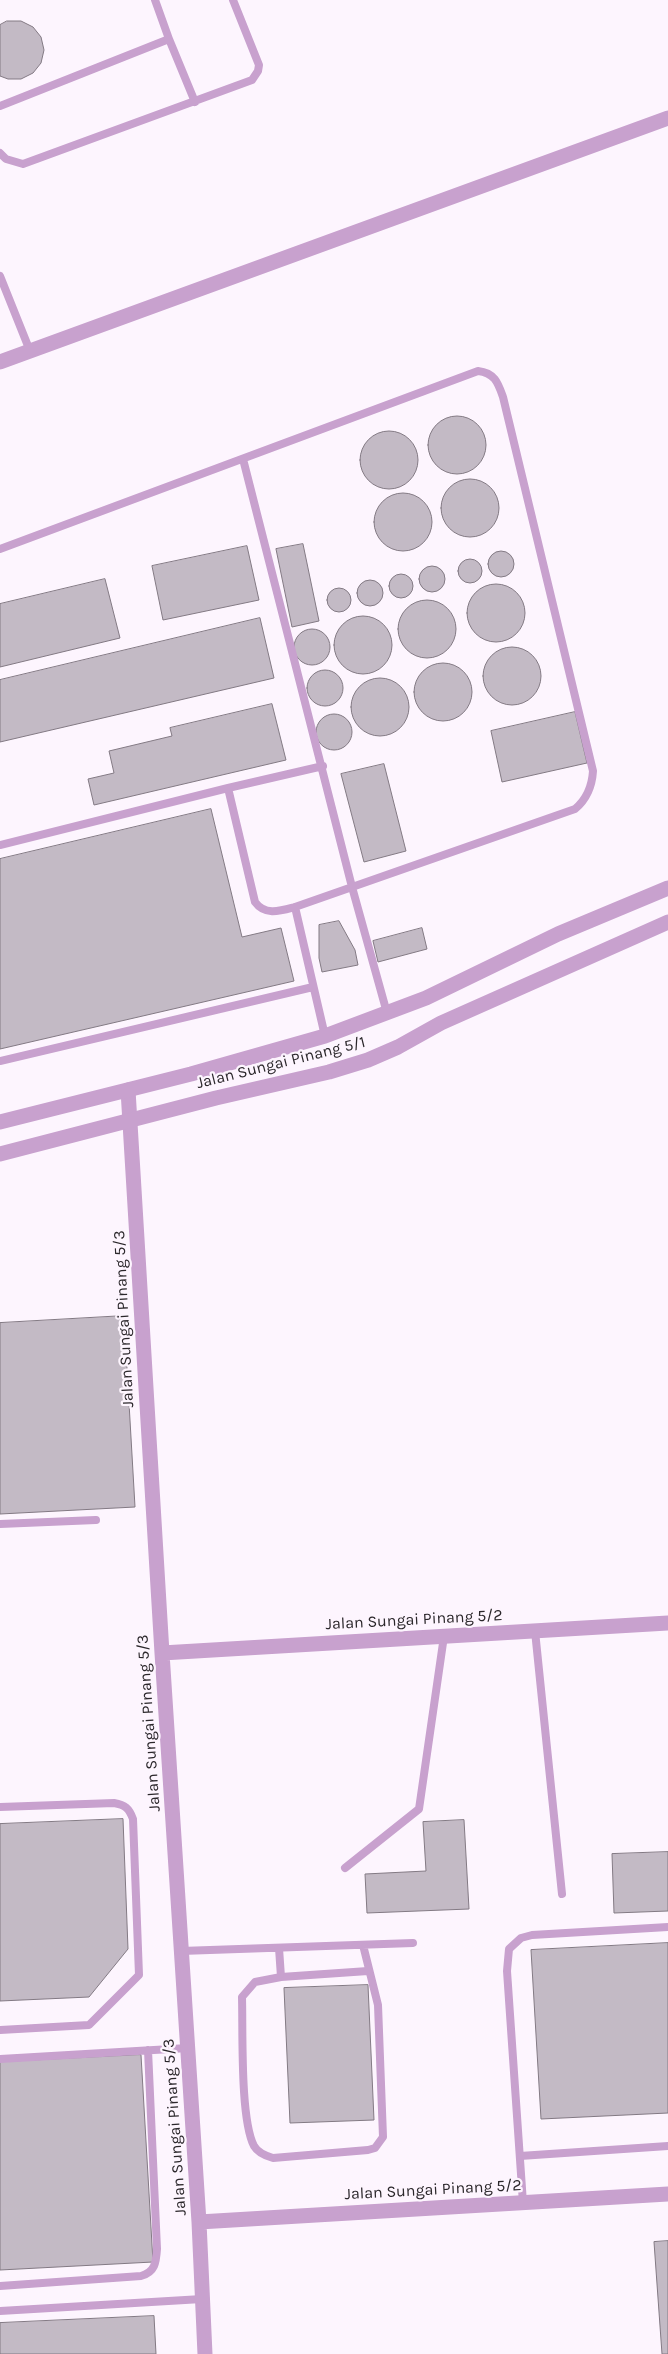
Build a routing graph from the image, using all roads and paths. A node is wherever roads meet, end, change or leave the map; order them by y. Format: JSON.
{"nodes":[{"id":1,"x":155,"y":0,"type":"edge"},
{"id":2,"x":233,"y":0,"type":"edge"},
{"id":3,"x":170,"y":39,"type":"junction"},
{"id":4,"x":195,"y":102,"type":"junction"},
{"id":5,"x":0,"y":106,"type":"edge"},
{"id":6,"x":668,"y":118,"type":"edge"},
{"id":7,"x":0,"y":153,"type":"edge"},
{"id":8,"x":0,"y":276,"type":"edge"},
{"id":9,"x":30,"y":351,"type":"junction"},
{"id":10,"x":0,"y":362,"type":"edge"},
{"id":11,"x":243,"y":459,"type":"junction"},
{"id":12,"x":0,"y":549,"type":"edge"},
{"id":13,"x":323,"y":766,"type":"junction"},
{"id":14,"x":228,"y":788,"type":"junction"},
{"id":15,"x":0,"y":845,"type":"edge"},
{"id":16,"x":352,"y":887,"type":"junction"},
{"id":17,"x":668,"y":888,"type":"edge"},
{"id":18,"x":295,"y":907,"type":"junction"},
{"id":19,"x":668,"y":922,"type":"edge"},
{"id":20,"x":313,"y":987,"type":"junction"},
{"id":21,"x":387,"y":1013,"type":"junction"},
{"id":22,"x":325,"y":1036,"type":"junction"},
{"id":23,"x":0,"y":1060,"type":"edge"},
{"id":24,"x":128,"y":1090,"type":"junction"},
{"id":25,"x":130,"y":1120,"type":"junction"},
{"id":26,"x":0,"y":1122,"type":"edge"},
{"id":27,"x":0,"y":1154,"type":"edge"},
{"id":28,"x":96,"y":1520,"type":"dead end"},
{"id":29,"x":0,"y":1524,"type":"edge"},
{"id":30,"x":668,"y":1623,"type":"edge"},
{"id":31,"x":535,"y":1631,"type":"junction"},
{"id":32,"x":444,"y":1636,"type":"junction"},
{"id":33,"x":162,"y":1653,"type":"junction"},
{"id":34,"x":0,"y":1807,"type":"edge"},
{"id":35,"x":345,"y":1868,"type":"dead end"},
{"id":36,"x":562,"y":1894,"type":"dead end"},
{"id":37,"x":668,"y":1927,"type":"edge"},
{"id":38,"x":413,"y":1943,"type":"dead end"},
{"id":39,"x":363,"y":1944,"type":"junction"},
{"id":40,"x":279,"y":1948,"type":"junction"},
{"id":41,"x":181,"y":1951,"type":"junction"},
{"id":42,"x":368,"y":1970,"type":"junction"},
{"id":43,"x":281,"y":1977,"type":"junction"},
{"id":44,"x":0,"y":2030,"type":"edge"},
{"id":45,"x":188,"y":2048,"type":"junction"},
{"id":46,"x":148,"y":2050,"type":"junction"},
{"id":47,"x":0,"y":2058,"type":"edge"},
{"id":48,"x":668,"y":2146,"type":"edge"},
{"id":49,"x":520,"y":2156,"type":"junction"},
{"id":50,"x":668,"y":2194,"type":"edge"},
{"id":51,"x":523,"y":2202,"type":"junction"},
{"id":52,"x":199,"y":2222,"type":"junction"},
{"id":53,"x":0,"y":2286,"type":"edge"},
{"id":54,"x":202,"y":2299,"type":"junction"},
{"id":55,"x":0,"y":2311,"type":"edge"},
{"id":56,"x":204,"y":2354,"type":"edge"}],
"edges":[{"from":1,"to":3,"type":"lane"},
{"from":2,"to":4,"type":"lane"},
{"from":3,"to":4,"type":"lane"},
{"from":3,"to":5,"type":"lane"},
{"from":4,"to":7,"type":"lane"},
{"from":6,"to":9,"type":"street"},
{"from":8,"to":9,"type":"lane"},
{"from":9,"to":10,"type":"street"},
{"from":11,"to":12,"type":"lane"},
{"from":11,"to":13,"type":"lane"},
{"from":11,"to":16,"type":"lane"},
{"from":13,"to":14,"type":"lane"},
{"from":13,"to":16,"type":"lane"},
{"from":14,"to":15,"type":"lane"},
{"from":14,"to":18,"type":"lane"},
{"from":16,"to":18,"type":"lane"},
{"from":16,"to":21,"type":"lane"},
{"from":17,"to":21,"type":"street","name":"Jalan Sungai Pinang 5/1"},
{"from":18,"to":20,"type":"lane"},
{"from":19,"to":25,"type":"street","name":"Jalan Sungai Pinang 5/1"},
{"from":20,"to":22,"type":"lane"},
{"from":20,"to":23,"type":"lane"},
{"from":21,"to":22,"type":"street","name":"Jalan Sungai Pinang 5/1"},
{"from":22,"to":24,"type":"street","name":"Jalan Sungai Pinang 5/1"},
{"from":24,"to":25,"type":"street","name":"Jalan Sungai Pinang 5/3"},
{"from":24,"to":26,"type":"street","name":"Jalan Sungai Pinang 5/1"},
{"from":25,"to":27,"type":"street","name":"Jalan Sungai Pinang 5/1"},
{"from":25,"to":33,"type":"street","name":"Jalan Sungai Pinang 5/3"},
{"from":28,"to":29,"type":"lane"},
{"from":30,"to":31,"type":"street","name":"Jalan Sungai Pinang 5/2"},
{"from":31,"to":32,"type":"street","name":"Jalan Sungai Pinang 5/2"},
{"from":31,"to":36,"type":"lane"},
{"from":32,"to":33,"type":"street","name":"Jalan Sungai Pinang 5/2"},
{"from":32,"to":35,"type":"lane"},
{"from":33,"to":41,"type":"street","name":"Jalan Sungai Pinang 5/3"},
{"from":34,"to":44,"type":"lane"},
{"from":37,"to":49,"type":"lane"},
{"from":38,"to":39,"type":"lane"},
{"from":39,"to":40,"type":"lane"},
{"from":39,"to":42,"type":"lane"},
{"from":40,"to":41,"type":"lane"},
{"from":40,"to":43,"type":"lane"},
{"from":41,"to":45,"type":"street","name":"Jalan Sungai Pinang 5/3"},
{"from":42,"to":43,"type":"lane"},
{"from":42,"to":43,"type":"lane"},
{"from":45,"to":46,"type":"lane"},
{"from":45,"to":52,"type":"street","name":"Jalan Sungai Pinang 5/3"},
{"from":46,"to":47,"type":"lane"},
{"from":46,"to":53,"type":"lane"},
{"from":48,"to":49,"type":"lane"},
{"from":49,"to":51,"type":"lane"},
{"from":50,"to":51,"type":"street","name":"Jalan Sungai Pinang 5/2"},
{"from":51,"to":52,"type":"street","name":"Jalan Sungai Pinang 5/2"},
{"from":52,"to":54,"type":"street","name":"Jalan Sungai Pinang 5/3"},
{"from":54,"to":55,"type":"lane"},
{"from":54,"to":56,"type":"street","name":"Jalan Sungai Pinang 5/3"}]}
